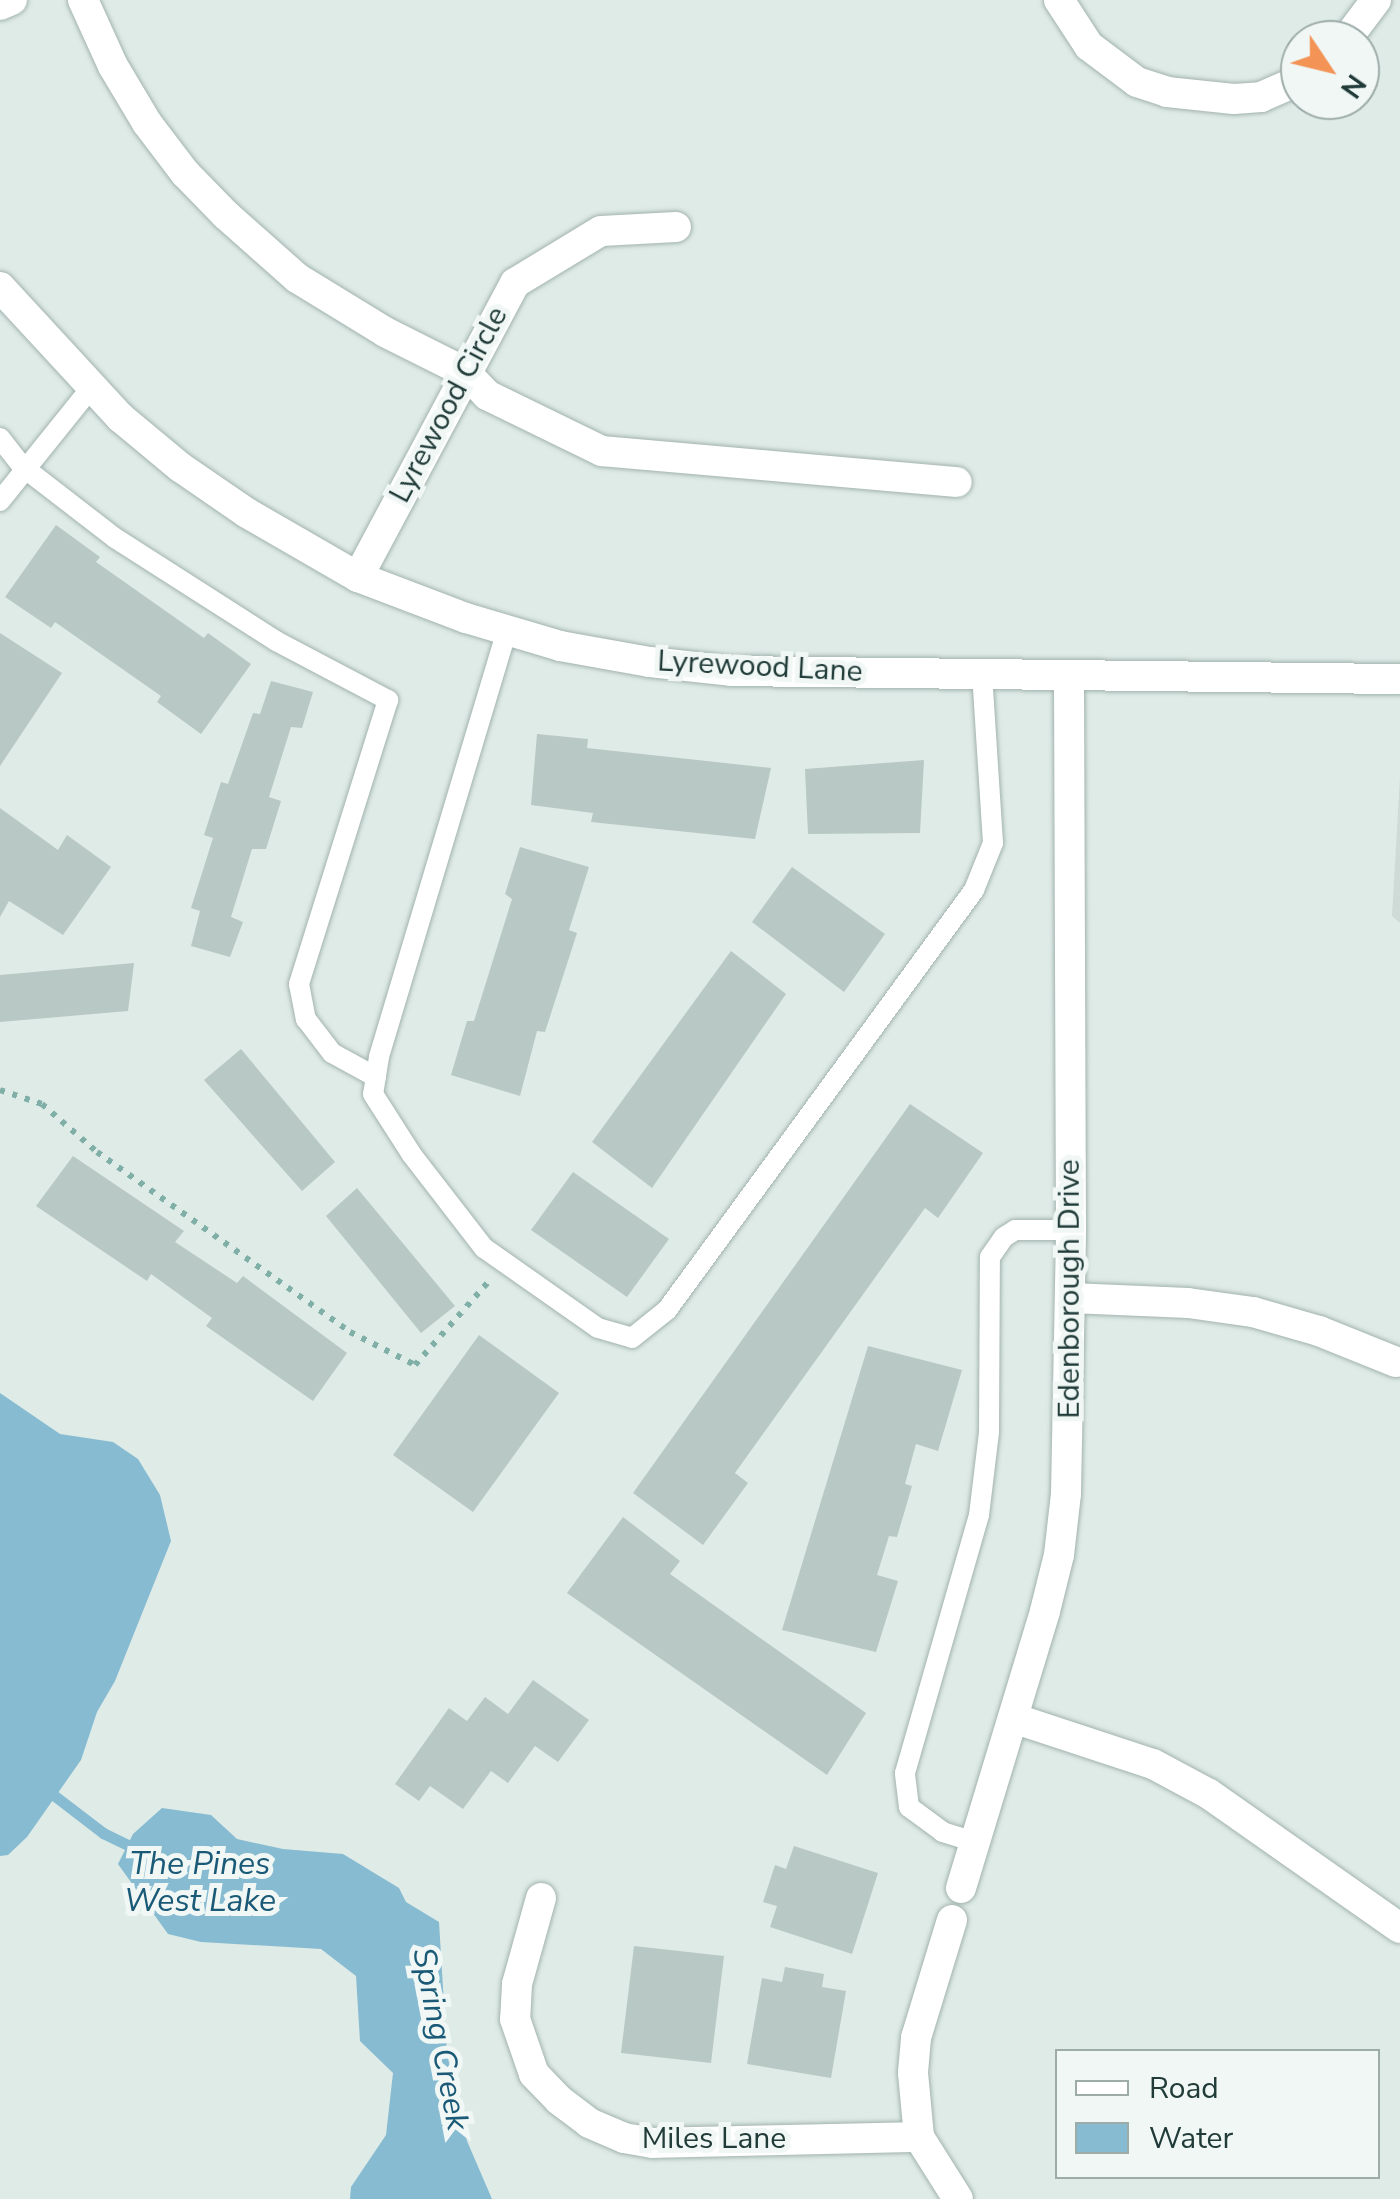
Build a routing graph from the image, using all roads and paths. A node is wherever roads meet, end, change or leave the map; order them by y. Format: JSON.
{"nodes":[{"id":1,"x":12,"y":0,"type":"edge"},
{"id":2,"x":84,"y":0,"type":"edge"},
{"id":3,"x":1059,"y":0,"type":"edge"},
{"id":4,"x":0,"y":6,"type":"edge"},
{"id":5,"x":1280,"y":88,"type":"edge"},
{"id":6,"x":676,"y":227,"type":"dead end"},
{"id":7,"x":0,"y":287,"type":"edge"},
{"id":8,"x":465,"y":372,"type":"junction"},
{"id":9,"x":92,"y":388,"type":"junction"},
{"id":10,"x":0,"y":438,"type":"edge"},
{"id":11,"x":23,"y":467,"type":"junction"},
{"id":12,"x":957,"y":482,"type":"dead end"},
{"id":13,"x":0,"y":500,"type":"edge"},
{"id":14,"x":358,"y":578,"type":"junction"},
{"id":15,"x":507,"y":630,"type":"junction"},
{"id":16,"x":982,"y":674,"type":"junction"},
{"id":17,"x":1069,"y":676,"type":"junction"},
{"id":18,"x":1400,"y":680,"type":"edge"},
{"id":19,"x":376,"y":1077,"type":"junction"},
{"id":20,"x":0,"y":1090,"type":"edge"},
{"id":21,"x":1072,"y":1230,"type":"junction"},
{"id":22,"x":503,"y":1262,"type":"junction"},
{"id":23,"x":1071,"y":1298,"type":"junction"},
{"id":24,"x":1396,"y":1362,"type":"dead end"},
{"id":25,"x":1013,"y":1718,"type":"junction"},
{"id":26,"x":975,"y":1842,"type":"junction"},
{"id":27,"x":961,"y":1888,"type":"dead end"},
{"id":28,"x":541,"y":1898,"type":"dead end"},
{"id":29,"x":952,"y":1920,"type":"dead end"},
{"id":30,"x":1400,"y":1928,"type":"edge"},
{"id":31,"x":919,"y":2136,"type":"junction"},
{"id":32,"x":958,"y":2199,"type":"edge"}],
"edges":[{"from":1,"to":4,"type":"street"},
{"from":2,"to":8,"type":"street"},
{"from":3,"to":5,"type":"street"},
{"from":6,"to":8,"type":"street","name":"Lyrewood Circle"},
{"from":7,"to":9,"type":"street","name":"Lyrewood Lane"},
{"from":8,"to":12,"type":"street"},
{"from":8,"to":14,"type":"street","name":"Lyrewood Circle"},
{"from":9,"to":11,"type":"lane"},
{"from":9,"to":14,"type":"street","name":"Lyrewood Lane"},
{"from":10,"to":11,"type":"lane"},
{"from":11,"to":13,"type":"lane"},
{"from":11,"to":19,"type":"lane"},
{"from":14,"to":15,"type":"street","name":"Lyrewood Lane"},
{"from":15,"to":16,"type":"street","name":"Lyrewood Lane"},
{"from":15,"to":19,"type":"lane"},
{"from":16,"to":17,"type":"street","name":"Lyrewood Lane"},
{"from":16,"to":22,"type":"lane"},
{"from":17,"to":18,"type":"street","name":"Lyrewood Lane"},
{"from":17,"to":21,"type":"street","name":"Edenborough Drive"},
{"from":19,"to":22,"type":"lane"},
{"from":20,"to":22,"type":"path"},
{"from":21,"to":23,"type":"street","name":"Edenborough Drive"},
{"from":21,"to":26,"type":"lane"},
{"from":23,"to":24,"type":"street"},
{"from":23,"to":25,"type":"street","name":"Edenborough Drive"},
{"from":25,"to":26,"type":"street","name":"Edenborough Drive"},
{"from":25,"to":30,"type":"street"},
{"from":26,"to":27,"type":"street","name":"Edenborough Drive"},
{"from":28,"to":31,"type":"street","name":"Miles Lane"},
{"from":29,"to":31,"type":"street"},
{"from":31,"to":32,"type":"street"}]}
